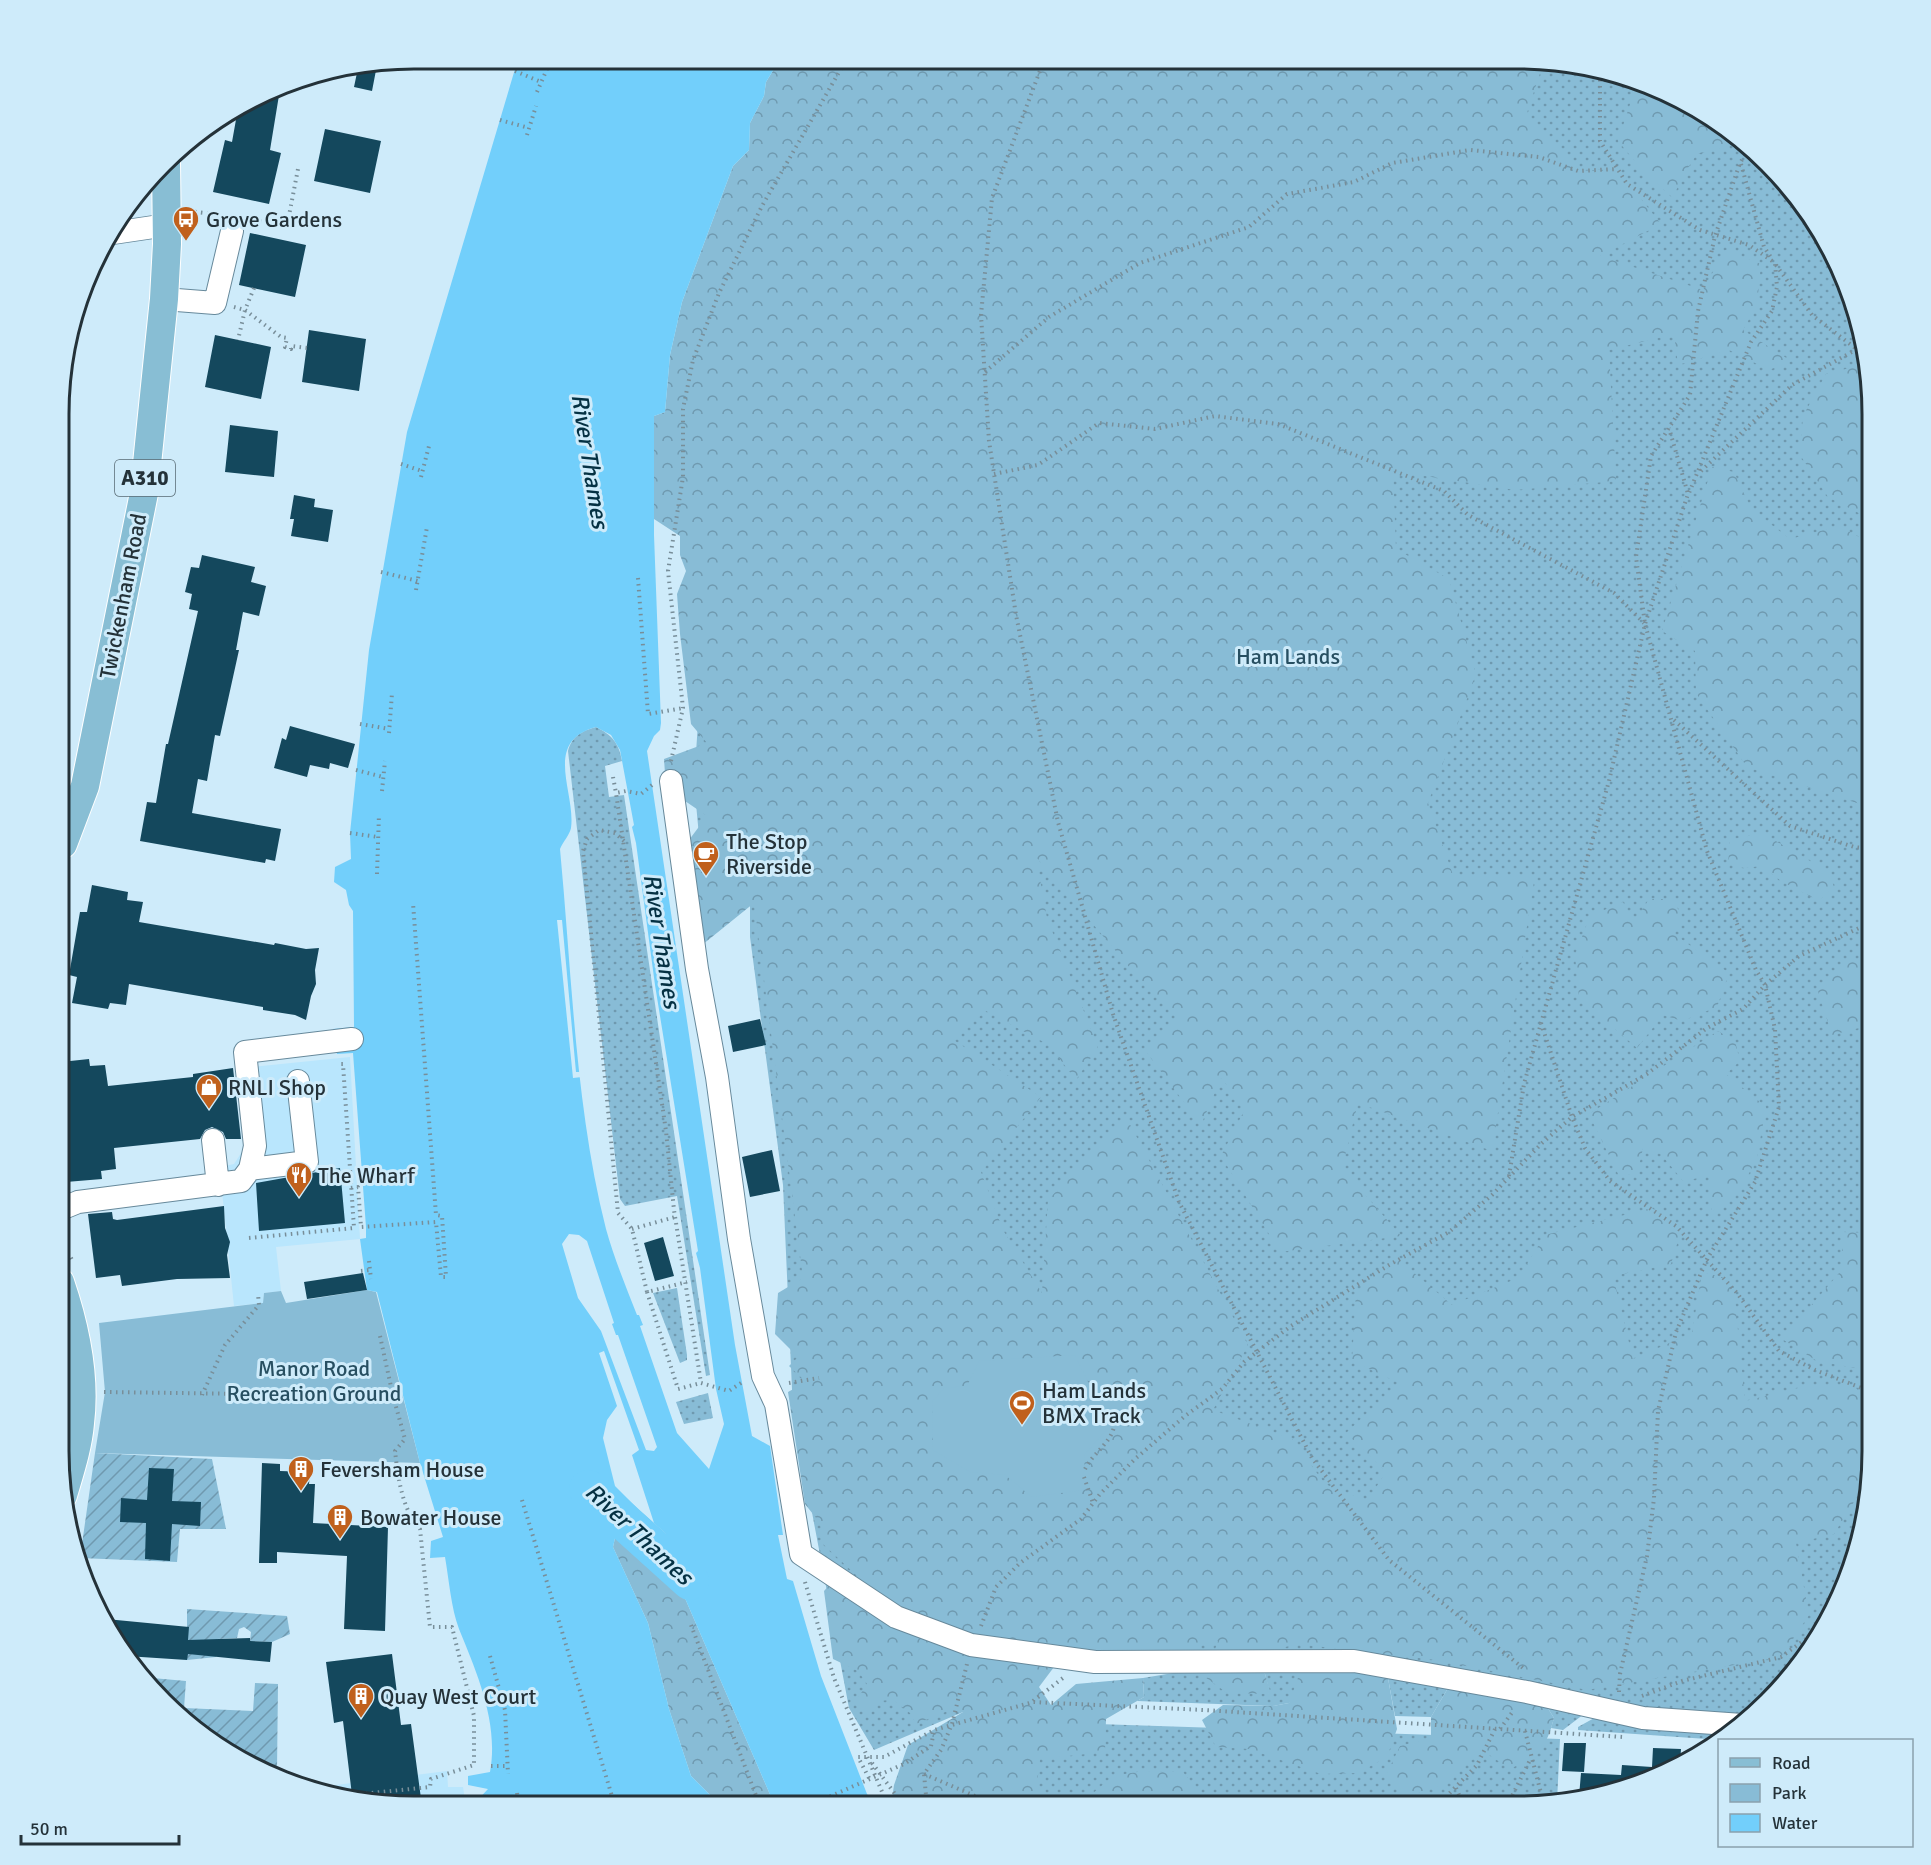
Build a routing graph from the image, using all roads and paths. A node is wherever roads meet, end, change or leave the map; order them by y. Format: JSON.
{"nodes":[{"id":1,"x":547,"y":69,"type":"dead end"},
{"id":2,"x":841,"y":69,"type":"edge"},
{"id":3,"x":1041,"y":69,"type":"edge"},
{"id":4,"x":515,"y":71,"type":"dead end"},
{"id":5,"x":1600,"y":80,"type":"edge"},
{"id":6,"x":542,"y":82,"type":"junction"},
{"id":7,"x":537,"y":92,"type":"dead end"},
{"id":8,"x":536,"y":106,"type":"dead end"},
{"id":9,"x":500,"y":120,"type":"dead end"},
{"id":10,"x":529,"y":128,"type":"junction"},
{"id":11,"x":526,"y":135,"type":"dead end"},
{"id":12,"x":1745,"y":156,"type":"edge"},
{"id":13,"x":1740,"y":163,"type":"junction"},
{"id":14,"x":298,"y":169,"type":"dead end"},
{"id":15,"x":1617,"y":169,"type":"junction"},
{"id":16,"x":166,"y":174,"type":"edge"},
{"id":17,"x":167,"y":218,"type":"junction"},
{"id":18,"x":236,"y":222,"type":"junction"},
{"id":19,"x":123,"y":230,"type":"edge"},
{"id":20,"x":1715,"y":236,"type":"junction"},
{"id":21,"x":1775,"y":263,"type":"junction"},
{"id":22,"x":254,"y":288,"type":"dead end"},
{"id":23,"x":164,"y":299,"type":"junction"},
{"id":24,"x":215,"y":303,"type":"junction"},
{"id":25,"x":245,"y":310,"type":"junction"},
{"id":26,"x":238,"y":340,"type":"dead end"},
{"id":27,"x":1855,"y":345,"type":"edge"},
{"id":28,"x":307,"y":348,"type":"dead end"},
{"id":29,"x":1856,"y":350,"type":"edge"},
{"id":30,"x":985,"y":373,"type":"junction"},
{"id":31,"x":1669,"y":428,"type":"junction"},
{"id":32,"x":429,"y":446,"type":"dead end"},
{"id":33,"x":401,"y":464,"type":"dead end"},
{"id":34,"x":994,"y":474,"type":"junction"},
{"id":35,"x":1698,"y":474,"type":"junction"},
{"id":36,"x":1688,"y":494,"type":"junction"},
{"id":37,"x":427,"y":527,"type":"dead end"},
{"id":38,"x":381,"y":572,"type":"dead end"},
{"id":39,"x":638,"y":578,"type":"dead end"},
{"id":40,"x":418,"y":581,"type":"junction"},
{"id":41,"x":416,"y":590,"type":"dead end"},
{"id":42,"x":1645,"y":624,"type":"junction"},
{"id":43,"x":392,"y":693,"type":"dead end"},
{"id":44,"x":683,"y":708,"type":"junction"},
{"id":45,"x":1672,"y":718,"type":"junction"},
{"id":46,"x":360,"y":724,"type":"dead end"},
{"id":47,"x":385,"y":761,"type":"dead end"},
{"id":48,"x":356,"y":770,"type":"dead end"},
{"id":49,"x":383,"y":777,"type":"junction"},
{"id":50,"x":613,"y":777,"type":"dead end"},
{"id":51,"x":662,"y":783,"type":"junction"},
{"id":52,"x":382,"y":791,"type":"dead end"},
{"id":53,"x":616,"y":793,"type":"junction"},
{"id":54,"x":379,"y":814,"type":"dead end"},
{"id":55,"x":69,"y":828,"type":"edge"},
{"id":56,"x":350,"y":833,"type":"dead end"},
{"id":57,"x":378,"y":837,"type":"junction"},
{"id":58,"x":624,"y":842,"type":"junction"},
{"id":59,"x":1862,"y":848,"type":"edge"},
{"id":60,"x":377,"y":874,"type":"dead end"},
{"id":61,"x":413,"y":903,"type":"dead end"},
{"id":62,"x":1862,"y":927,"type":"edge"},
{"id":63,"x":1765,"y":985,"type":"junction"},
{"id":64,"x":1541,"y":1023,"type":"junction"},
{"id":65,"x":352,"y":1039,"type":"dead end"},
{"id":66,"x":298,"y":1081,"type":"dead end"},
{"id":67,"x":1572,"y":1117,"type":"junction"},
{"id":68,"x":213,"y":1140,"type":"dead end"},
{"id":69,"x":249,"y":1169,"type":"junction"},
{"id":70,"x":1509,"y":1177,"type":"junction"},
{"id":71,"x":218,"y":1185,"type":"junction"},
{"id":72,"x":351,"y":1188,"type":"dead end"},
{"id":73,"x":69,"y":1206,"type":"edge"},
{"id":74,"x":675,"y":1217,"type":"junction"},
{"id":75,"x":632,"y":1229,"type":"junction"},
{"id":76,"x":1707,"y":1259,"type":"junction"},
{"id":77,"x":369,"y":1261,"type":"dead end"},
{"id":78,"x":370,"y":1270,"type":"junction"},
{"id":79,"x":361,"y":1271,"type":"dead end"},
{"id":80,"x":371,"y":1279,"type":"dead end"},
{"id":81,"x":687,"y":1282,"type":"junction"},
{"id":82,"x":647,"y":1292,"type":"junction"},
{"id":83,"x":258,"y":1294,"type":"dead end"},
{"id":84,"x":69,"y":1310,"type":"edge"},
{"id":85,"x":380,"y":1336,"type":"dead end"},
{"id":86,"x":1258,"y":1351,"type":"junction"},
{"id":87,"x":819,"y":1378,"type":"dead end"},
{"id":88,"x":743,"y":1381,"type":"dead end"},
{"id":89,"x":701,"y":1383,"type":"junction"},
{"id":90,"x":1862,"y":1388,"type":"edge"},
{"id":91,"x":769,"y":1390,"type":"junction"},
{"id":92,"x":82,"y":1391,"type":"junction"},
{"id":93,"x":202,"y":1395,"type":"junction"},
{"id":94,"x":393,"y":1396,"type":"junction"},
{"id":95,"x":1115,"y":1420,"type":"dead end"},
{"id":96,"x":1085,"y":1468,"type":"dead end"},
{"id":97,"x":70,"y":1469,"type":"edge"},
{"id":98,"x":1084,"y":1477,"type":"dead end"},
{"id":99,"x":522,"y":1500,"type":"dead end"},
{"id":100,"x":1093,"y":1504,"type":"junction"},
{"id":101,"x":801,"y":1554,"type":"junction"},
{"id":102,"x":691,"y":1626,"type":"dead end"},
{"id":103,"x":1806,"y":1639,"type":"edge"},
{"id":104,"x":971,"y":1645,"type":"junction"},
{"id":105,"x":490,"y":1656,"type":"dead end"},
{"id":106,"x":1526,"y":1670,"type":"dead end"},
{"id":107,"x":1616,"y":1709,"type":"junction"},
{"id":108,"x":952,"y":1724,"type":"junction"},
{"id":109,"x":1728,"y":1724,"type":"edge"},
{"id":110,"x":1496,"y":1729,"type":"junction"},
{"id":111,"x":934,"y":1730,"type":"junction"},
{"id":112,"x":1525,"y":1731,"type":"junction"},
{"id":113,"x":1635,"y":1738,"type":"dead end"},
{"id":114,"x":866,"y":1755,"type":"junction"},
{"id":115,"x":1532,"y":1757,"type":"junction"},
{"id":116,"x":491,"y":1766,"type":"dead end"},
{"id":117,"x":507,"y":1766,"type":"junction"},
{"id":118,"x":508,"y":1774,"type":"dead end"},
{"id":119,"x":924,"y":1774,"type":"junction"},
{"id":120,"x":868,"y":1778,"type":"junction"},
{"id":121,"x":1456,"y":1788,"type":"junction"},
{"id":122,"x":369,"y":1793,"type":"edge"},
{"id":123,"x":517,"y":1793,"type":"dead end"},
{"id":124,"x":1541,"y":1795,"type":"edge"},
{"id":125,"x":517,"y":1796,"type":"edge"},
{"id":126,"x":612,"y":1796,"type":"edge"},
{"id":127,"x":756,"y":1796,"type":"edge"},
{"id":128,"x":829,"y":1796,"type":"edge"},
{"id":129,"x":884,"y":1796,"type":"edge"},
{"id":130,"x":897,"y":1796,"type":"edge"},
{"id":131,"x":926,"y":1796,"type":"edge"},
{"id":132,"x":975,"y":1796,"type":"edge"},
{"id":133,"x":1448,"y":1796,"type":"edge"},
{"id":134,"x":1460,"y":1796,"type":"edge"},
{"id":135,"x":1512,"y":1796,"type":"edge"}],
"edges":[{"from":1,"to":6,"type":"path"},
{"from":2,"to":44,"type":"path"},
{"from":3,"to":30,"type":"path"},
{"from":4,"to":6,"type":"path"},
{"from":5,"to":15,"type":"path"},
{"from":6,"to":7,"type":"path"},
{"from":8,"to":10,"type":"path"},
{"from":9,"to":10,"type":"path"},
{"from":10,"to":11,"type":"path"},
{"from":12,"to":13,"type":"path"},
{"from":13,"to":20,"type":"path"},
{"from":13,"to":21,"type":"path"},
{"from":14,"to":18,"type":"path"},
{"from":15,"to":20,"type":"path"},
{"from":15,"to":30,"type":"path"},
{"from":16,"to":17,"type":"main road","name":"Twickenham Road","number":"A310"},
{"from":17,"to":18,"type":"path"},
{"from":17,"to":19,"type":"street"},
{"from":17,"to":23,"type":"main road","name":"Twickenham Road","number":"A310"},
{"from":18,"to":24,"type":"street"},
{"from":20,"to":21,"type":"path"},
{"from":20,"to":31,"type":"path"},
{"from":21,"to":27,"type":"path"},
{"from":21,"to":35,"type":"path"},
{"from":22,"to":25,"type":"path"},
{"from":23,"to":24,"type":"street"},
{"from":23,"to":55,"type":"main road","name":"Twickenham Road","number":"A310"},
{"from":24,"to":25,"type":"path"},
{"from":25,"to":26,"type":"path"},
{"from":25,"to":28,"type":"path"},
{"from":29,"to":35,"type":"path"},
{"from":30,"to":34,"type":"path"},
{"from":31,"to":36,"type":"path"},
{"from":31,"to":42,"type":"path"},
{"from":32,"to":33,"type":"path"},
{"from":34,"to":42,"type":"path"},
{"from":34,"to":86,"type":"path"},
{"from":35,"to":36,"type":"path"},
{"from":36,"to":42,"type":"path"},
{"from":37,"to":40,"type":"path"},
{"from":38,"to":40,"type":"path"},
{"from":39,"to":44,"type":"path"},
{"from":40,"to":41,"type":"path"},
{"from":42,"to":45,"type":"path"},
{"from":42,"to":64,"type":"path"},
{"from":43,"to":46,"type":"path"},
{"from":44,"to":51,"type":"path"},
{"from":45,"to":59,"type":"path"},
{"from":45,"to":63,"type":"path"},
{"from":47,"to":49,"type":"path"},
{"from":48,"to":49,"type":"path"},
{"from":49,"to":52,"type":"path"},
{"from":50,"to":53,"type":"path"},
{"from":51,"to":53,"type":"path"},
{"from":51,"to":91,"type":"street"},
{"from":53,"to":58,"type":"path"},
{"from":54,"to":57,"type":"path"},
{"from":56,"to":57,"type":"path"},
{"from":57,"to":60,"type":"path"},
{"from":58,"to":74,"type":"path"},
{"from":58,"to":75,"type":"path"},
{"from":61,"to":72,"type":"path"},
{"from":62,"to":63,"type":"path"},
{"from":63,"to":67,"type":"path"},
{"from":63,"to":76,"type":"path"},
{"from":64,"to":67,"type":"path"},
{"from":64,"to":70,"type":"path"},
{"from":65,"to":69,"type":"street"},
{"from":66,"to":69,"type":"street"},
{"from":67,"to":70,"type":"path"},
{"from":67,"to":76,"type":"path"},
{"from":68,"to":71,"type":"street"},
{"from":69,"to":71,"type":"street"},
{"from":70,"to":86,"type":"path"},
{"from":71,"to":73,"type":"street"},
{"from":74,"to":75,"type":"path"},
{"from":74,"to":81,"type":"path"},
{"from":75,"to":82,"type":"path"},
{"from":76,"to":90,"type":"path"},
{"from":76,"to":107,"type":"path"},
{"from":77,"to":78,"type":"path"},
{"from":78,"to":79,"type":"path"},
{"from":78,"to":80,"type":"path"},
{"from":81,"to":82,"type":"path"},
{"from":81,"to":89,"type":"path"},
{"from":82,"to":89,"type":"path"},
{"from":83,"to":93,"type":"path"},
{"from":84,"to":92,"type":"main road"},
{"from":85,"to":94,"type":"path"},
{"from":86,"to":100,"type":"path"},
{"from":86,"to":106,"type":"path"},
{"from":87,"to":91,"type":"path"},
{"from":88,"to":89,"type":"path"},
{"from":91,"to":101,"type":"street"},
{"from":92,"to":93,"type":"path"},
{"from":92,"to":97,"type":"main road"},
{"from":93,"to":94,"type":"path"},
{"from":94,"to":122,"type":"path"},
{"from":95,"to":96,"type":"path"},
{"from":98,"to":100,"type":"path"},
{"from":99,"to":126,"type":"path"},
{"from":100,"to":104,"type":"path"},
{"from":101,"to":104,"type":"street"},
{"from":101,"to":114,"type":"path"},
{"from":102,"to":127,"type":"path"},
{"from":103,"to":107,"type":"path"},
{"from":104,"to":107,"type":"street"},
{"from":104,"to":108,"type":"path"},
{"from":105,"to":117,"type":"path"},
{"from":107,"to":109,"type":"street"},
{"from":108,"to":110,"type":"path"},
{"from":108,"to":111,"type":"path"},
{"from":108,"to":119,"type":"path"},
{"from":110,"to":112,"type":"path"},
{"from":110,"to":121,"type":"path"},
{"from":111,"to":114,"type":"path"},
{"from":111,"to":120,"type":"path","bridge":true},
{"from":112,"to":113,"type":"path"},
{"from":112,"to":115,"type":"path"},
{"from":114,"to":120,"type":"path"},
{"from":114,"to":129,"type":"path"},
{"from":114,"to":130,"type":"path"},
{"from":115,"to":124,"type":"path"},
{"from":115,"to":135,"type":"path"},
{"from":116,"to":117,"type":"path"},
{"from":117,"to":118,"type":"path"},
{"from":119,"to":131,"type":"path"},
{"from":119,"to":132,"type":"path"},
{"from":120,"to":128,"type":"path","bridge":true},
{"from":121,"to":133,"type":"path"},
{"from":121,"to":134,"type":"path"},
{"from":123,"to":125,"type":"path"}]}
